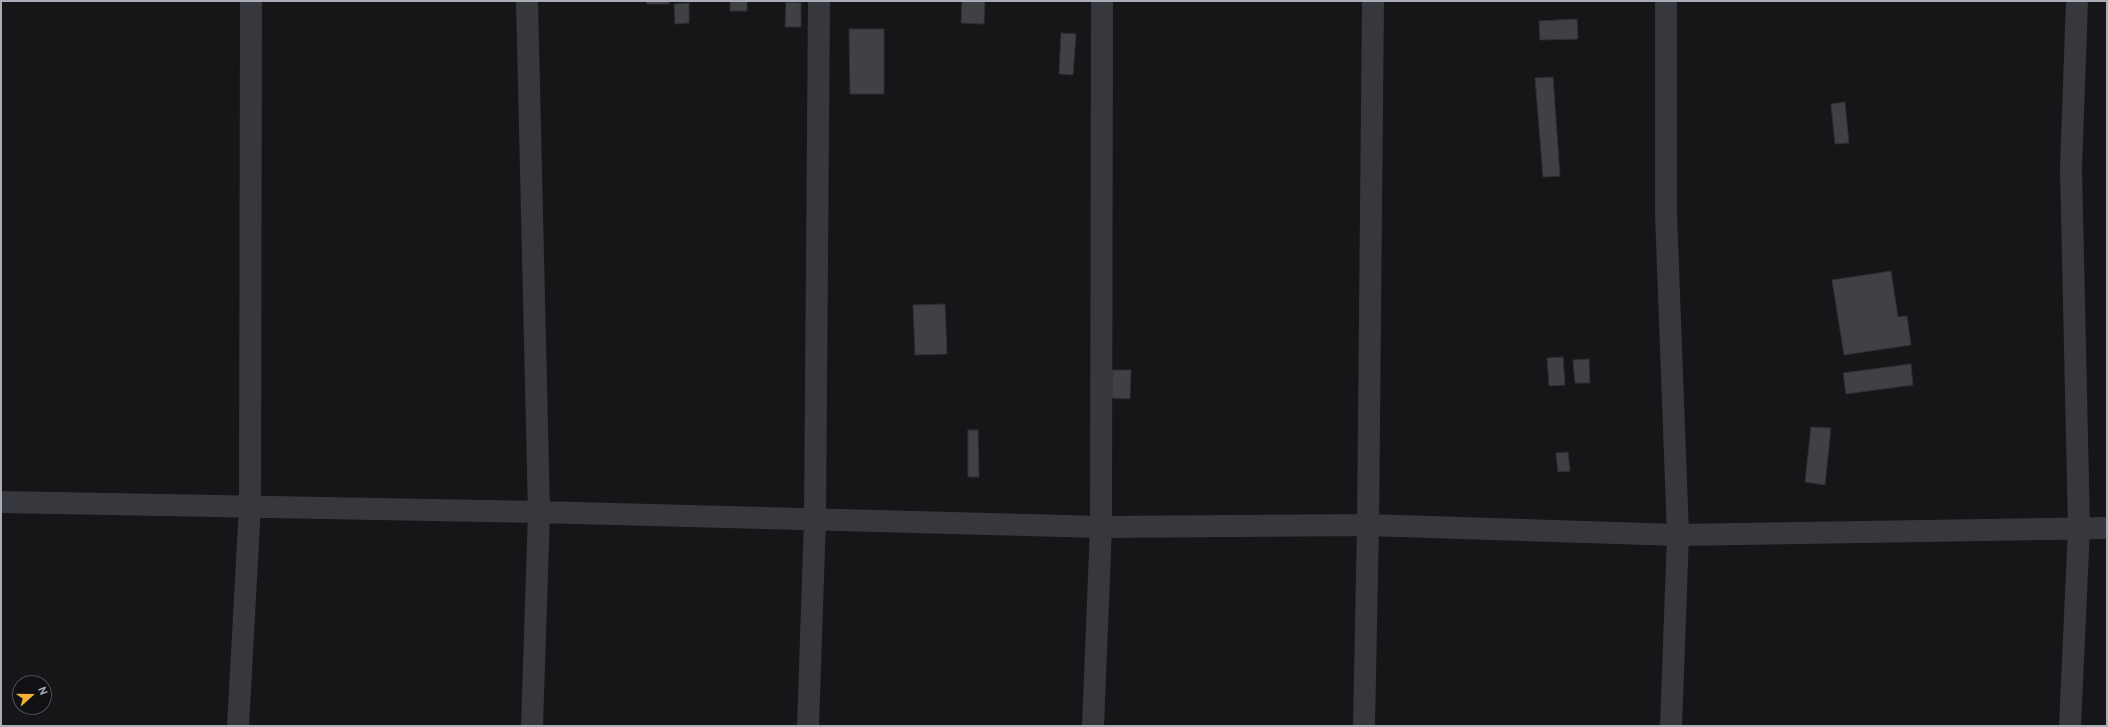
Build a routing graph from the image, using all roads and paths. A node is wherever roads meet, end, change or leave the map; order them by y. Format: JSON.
{"nodes":[{"id":1,"x":251,"y":1,"type":"edge"},
{"id":2,"x":527,"y":1,"type":"edge"},
{"id":3,"x":819,"y":1,"type":"edge"},
{"id":4,"x":1102,"y":1,"type":"edge"},
{"id":5,"x":1373,"y":1,"type":"edge"},
{"id":6,"x":1666,"y":1,"type":"edge"},
{"id":7,"x":2076,"y":1,"type":"edge"},
{"id":8,"x":1,"y":502,"type":"edge"},
{"id":9,"x":250,"y":506,"type":"junction"},
{"id":10,"x":539,"y":512,"type":"junction"},
{"id":11,"x":815,"y":519,"type":"junction"},
{"id":12,"x":1368,"y":525,"type":"junction"},
{"id":13,"x":1101,"y":527,"type":"junction"},
{"id":14,"x":2080,"y":528,"type":"junction"},
{"id":15,"x":2107,"y":528,"type":"edge"},
{"id":16,"x":1678,"y":535,"type":"junction"},
{"id":17,"x":238,"y":726,"type":"edge"},
{"id":18,"x":532,"y":726,"type":"edge"},
{"id":19,"x":808,"y":726,"type":"edge"},
{"id":20,"x":1093,"y":726,"type":"edge"},
{"id":21,"x":1364,"y":726,"type":"edge"},
{"id":22,"x":1671,"y":726,"type":"edge"},
{"id":23,"x":2070,"y":726,"type":"edge"}],
"edges":[{"from":1,"to":9,"type":"street"},
{"from":2,"to":10,"type":"street"},
{"from":3,"to":11,"type":"street"},
{"from":4,"to":13,"type":"street"},
{"from":5,"to":12,"type":"street"},
{"from":6,"to":16,"type":"street"},
{"from":7,"to":14,"type":"street"},
{"from":8,"to":9,"type":"street"},
{"from":9,"to":10,"type":"street"},
{"from":9,"to":17,"type":"street"},
{"from":10,"to":11,"type":"street"},
{"from":10,"to":18,"type":"street"},
{"from":11,"to":13,"type":"street"},
{"from":11,"to":19,"type":"street"},
{"from":12,"to":13,"type":"street"},
{"from":12,"to":16,"type":"street"},
{"from":12,"to":21,"type":"street"},
{"from":13,"to":20,"type":"street"},
{"from":14,"to":15,"type":"street"},
{"from":14,"to":16,"type":"street"},
{"from":14,"to":23,"type":"street"},
{"from":16,"to":22,"type":"street"}]}
